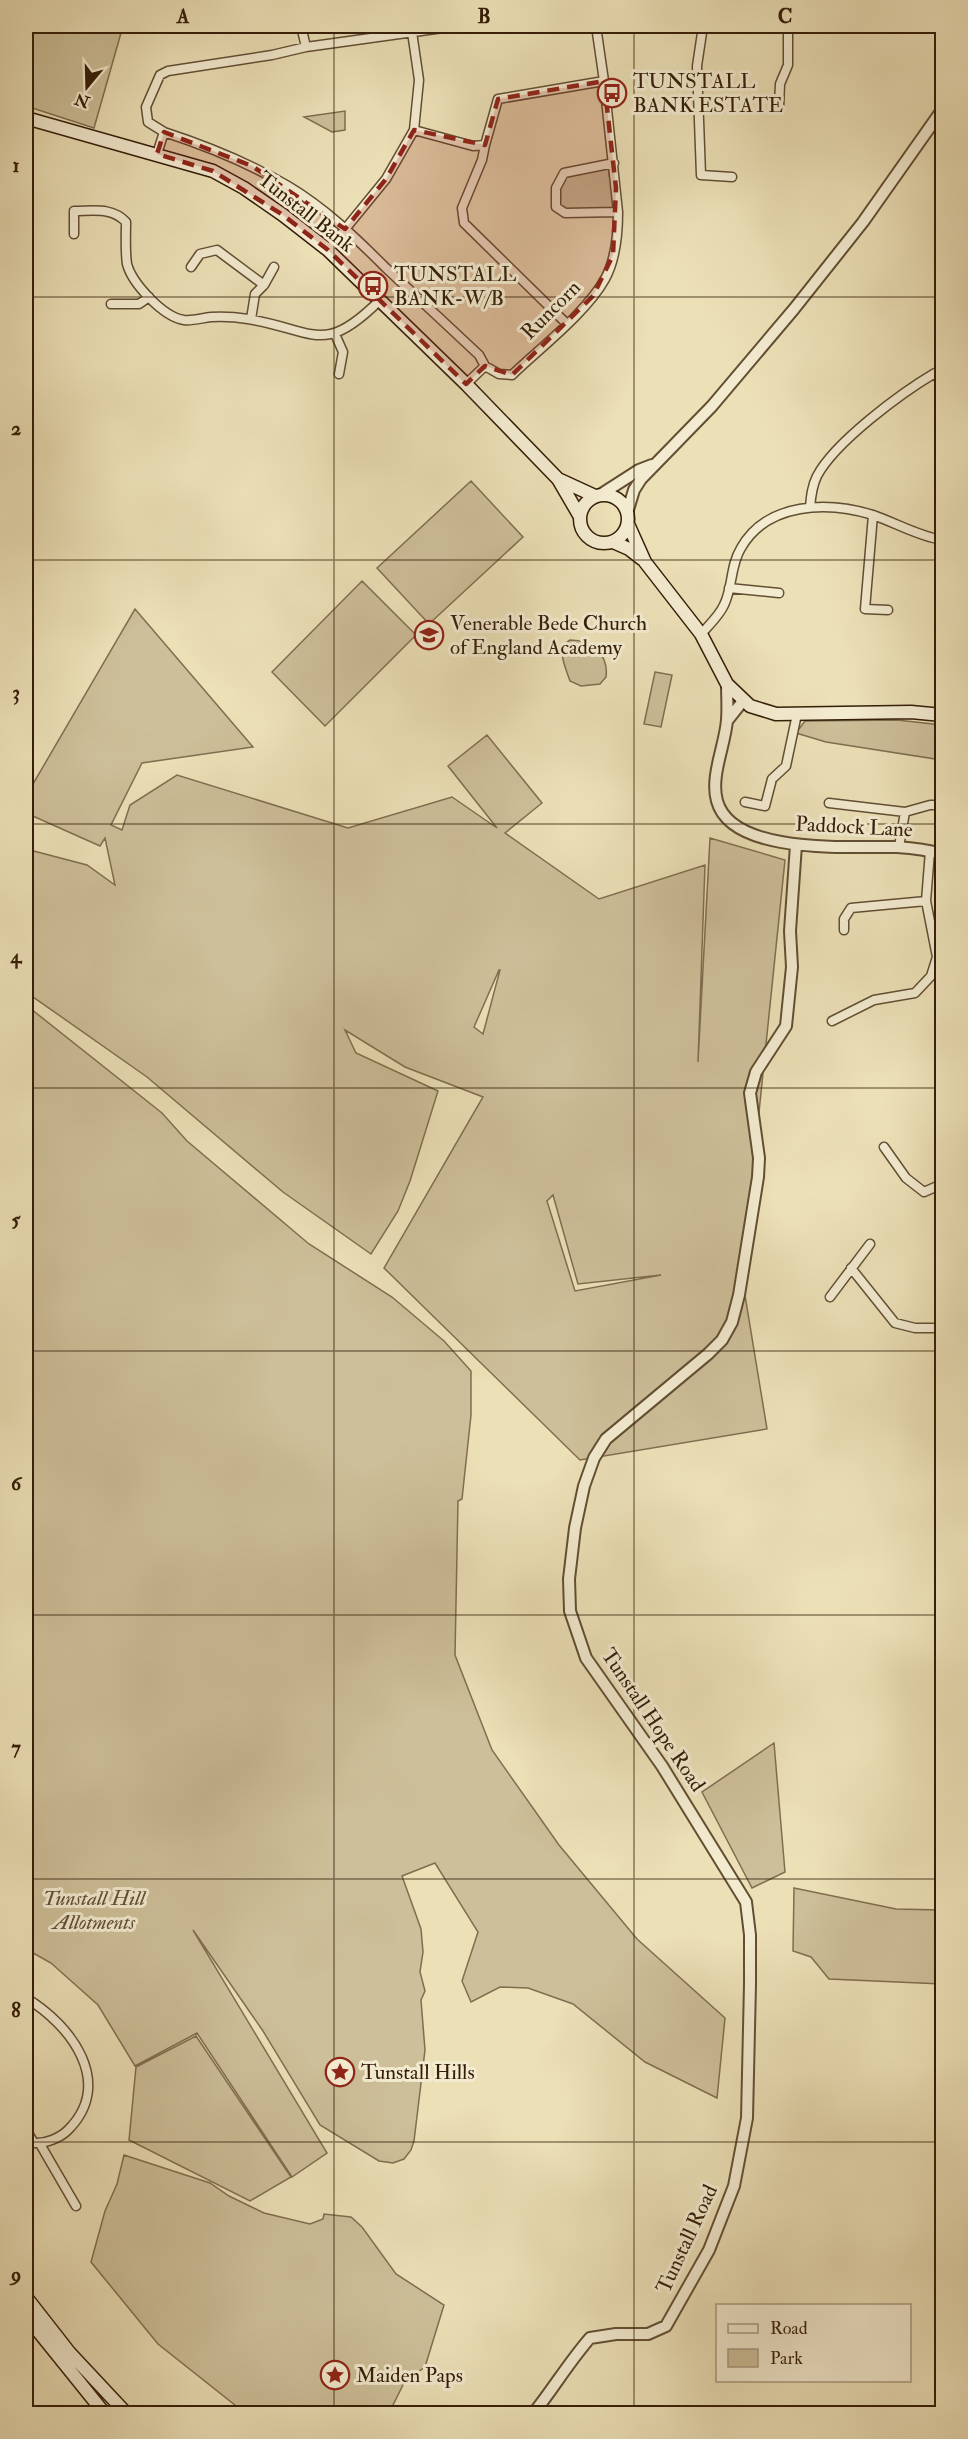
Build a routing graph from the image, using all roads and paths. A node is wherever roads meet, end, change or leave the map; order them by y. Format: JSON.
{"nodes":[{"id":1,"x":301,"y":26,"type":"edge"},
{"id":2,"x":457,"y":26,"type":"edge"},
{"id":3,"x":596,"y":26,"type":"edge"},
{"id":4,"x":703,"y":26,"type":"edge"},
{"id":5,"x":788,"y":26,"type":"edge"},
{"id":6,"x":412,"y":32,"type":"junction"},
{"id":7,"x":306,"y":47,"type":"junction"},
{"id":8,"x":604,"y":81,"type":"junction"},
{"id":9,"x":779,"y":107,"type":"dead end"},
{"id":10,"x":942,"y":110,"type":"edge"},
{"id":11,"x":26,"y":118,"type":"edge"},
{"id":12,"x":414,"y":130,"type":"junction"},
{"id":13,"x":164,"y":132,"type":"junction"},
{"id":14,"x":485,"y":145,"type":"junction"},
{"id":15,"x":157,"y":154,"type":"junction"},
{"id":16,"x":614,"y":163,"type":"junction"},
{"id":17,"x":732,"y":177,"type":"dead end"},
{"id":18,"x":618,"y":212,"type":"junction"},
{"id":19,"x":345,"y":229,"type":"junction"},
{"id":20,"x":74,"y":234,"type":"dead end"},
{"id":21,"x":328,"y":250,"type":"junction"},
{"id":22,"x":191,"y":267,"type":"dead end"},
{"id":23,"x":274,"y":267,"type":"dead end"},
{"id":24,"x":264,"y":285,"type":"junction"},
{"id":25,"x":149,"y":297,"type":"junction"},
{"id":26,"x":380,"y":300,"type":"junction"},
{"id":27,"x":111,"y":304,"type":"dead end"},
{"id":28,"x":250,"y":320,"type":"junction"},
{"id":29,"x":566,"y":323,"type":"junction"},
{"id":30,"x":336,"y":334,"type":"junction"},
{"id":31,"x":484,"y":366,"type":"junction"},
{"id":32,"x":339,"y":374,"type":"dead end"},
{"id":33,"x":941,"y":383,"type":"edge"},
{"id":34,"x":466,"y":384,"type":"junction"},
{"id":35,"x":652,"y":465,"type":"junction"},
{"id":36,"x":558,"y":479,"type":"junction"},
{"id":37,"x":597,"y":495,"type":"junction"},
{"id":38,"x":810,"y":507,"type":"junction"},
{"id":39,"x":579,"y":515,"type":"junction"},
{"id":40,"x":873,"y":515,"type":"junction"},
{"id":41,"x":628,"y":519,"type":"junction"},
{"id":42,"x":942,"y":526,"type":"edge"},
{"id":43,"x":941,"y":540,"type":"edge"},
{"id":44,"x":613,"y":542,"type":"junction"},
{"id":45,"x":645,"y":562,"type":"junction"},
{"id":46,"x":729,"y":588,"type":"junction"},
{"id":47,"x":779,"y":593,"type":"dead end"},
{"id":48,"x":888,"y":610,"type":"dead end"},
{"id":49,"x":701,"y":634,"type":"junction"},
{"id":50,"x":727,"y":684,"type":"junction"},
{"id":51,"x":743,"y":701,"type":"junction"},
{"id":52,"x":797,"y":714,"type":"junction"},
{"id":53,"x":942,"y":715,"type":"edge"},
{"id":54,"x":727,"y":721,"type":"junction"},
{"id":55,"x":746,"y":802,"type":"dead end"},
{"id":56,"x":829,"y":803,"type":"dead end"},
{"id":57,"x":942,"y":805,"type":"edge"},
{"id":58,"x":905,"y":812,"type":"junction"},
{"id":59,"x":796,"y":845,"type":"junction"},
{"id":60,"x":899,"y":847,"type":"junction"},
{"id":61,"x":930,"y":851,"type":"junction"},
{"id":62,"x":942,"y":854,"type":"edge"},
{"id":63,"x":926,"y":902,"type":"junction"},
{"id":64,"x":844,"y":930,"type":"dead end"},
{"id":65,"x":832,"y":1021,"type":"dead end"},
{"id":66,"x":884,"y":1147,"type":"dead end"},
{"id":67,"x":942,"y":1184,"type":"edge"},
{"id":68,"x":870,"y":1244,"type":"dead end"},
{"id":69,"x":851,"y":1268,"type":"junction"},
{"id":70,"x":830,"y":1297,"type":"dead end"},
{"id":71,"x":942,"y":1328,"type":"edge"},
{"id":72,"x":749,"y":1923,"type":"joint"},
{"id":73,"x":26,"y":1998,"type":"edge"},
{"id":74,"x":26,"y":2130,"type":"edge"},
{"id":75,"x":40,"y":2144,"type":"junction"},
{"id":76,"x":76,"y":2206,"type":"dead end"},
{"id":77,"x":26,"y":2297,"type":"edge"},
{"id":78,"x":26,"y":2316,"type":"edge"},
{"id":79,"x":105,"y":2414,"type":"edge"},
{"id":80,"x":127,"y":2414,"type":"edge"},
{"id":81,"x":533,"y":2414,"type":"edge"}],
"edges":[{"from":1,"to":7,"type":"street"},
{"from":2,"to":6,"type":"street"},
{"from":3,"to":8,"type":"street","name":"Runcorn"},
{"from":4,"to":17,"type":"street"},
{"from":5,"to":9,"type":"street"},
{"from":6,"to":7,"type":"street"},
{"from":6,"to":12,"type":"street"},
{"from":7,"to":13,"type":"street"},
{"from":8,"to":14,"type":"street"},
{"from":8,"to":16,"type":"street","name":"Runcorn"},
{"from":10,"to":35,"type":"street"},
{"from":11,"to":15,"type":"main road","name":"Tunstall Bank"},
{"from":12,"to":14,"type":"street"},
{"from":12,"to":19,"type":"street"},
{"from":13,"to":15,"type":"street"},
{"from":13,"to":19,"type":"street"},
{"from":14,"to":29,"type":"street"},
{"from":15,"to":21,"type":"main road","name":"Tunstall Bank"},
{"from":16,"to":18,"type":"street","name":"Runcorn"},
{"from":16,"to":18,"type":"street"},
{"from":18,"to":29,"type":"street","name":"Runcorn"},
{"from":19,"to":21,"type":"street"},
{"from":19,"to":31,"type":"street"},
{"from":20,"to":25,"type":"street"},
{"from":21,"to":26,"type":"main road","name":"Tunstall Bank"},
{"from":22,"to":24,"type":"street"},
{"from":23,"to":24,"type":"street"},
{"from":24,"to":28,"type":"street"},
{"from":25,"to":27,"type":"street"},
{"from":25,"to":28,"type":"street"},
{"from":26,"to":30,"type":"street"},
{"from":26,"to":34,"type":"main road","name":"Tunstall Bank"},
{"from":28,"to":30,"type":"street"},
{"from":29,"to":31,"type":"street","name":"Runcorn"},
{"from":30,"to":32,"type":"street"},
{"from":31,"to":34,"type":"street"},
{"from":33,"to":38,"type":"street"},
{"from":34,"to":36,"type":"main road","name":"Tunstall Bank"},
{"from":35,"to":37,"type":"street"},
{"from":35,"to":41,"type":"street"},
{"from":36,"to":37,"type":"main road","name":"Tunstall Bank"},
{"from":36,"to":39,"type":"main road","name":"Tunstall Bank"},
{"from":37,"to":39,"type":"main road"},
{"from":37,"to":41,"type":"main road"},
{"from":38,"to":40,"type":"street"},
{"from":38,"to":46,"type":"street"},
{"from":39,"to":44,"type":"main road"},
{"from":40,"to":43,"type":"street"},
{"from":40,"to":48,"type":"street"},
{"from":41,"to":44,"type":"main road"},
{"from":41,"to":45,"type":"main road"},
{"from":42,"to":43,"type":"street"},
{"from":44,"to":45,"type":"main road"},
{"from":45,"to":49,"type":"main road"},
{"from":46,"to":47,"type":"street"},
{"from":46,"to":49,"type":"street"},
{"from":49,"to":50,"type":"main road"},
{"from":50,"to":51,"type":"main road"},
{"from":50,"to":54,"type":"street","name":"Paddock Lane"},
{"from":51,"to":52,"type":"main road"},
{"from":51,"to":54,"type":"street","name":"Paddock Lane"},
{"from":52,"to":53,"type":"main road"},
{"from":52,"to":55,"type":"street"},
{"from":54,"to":59,"type":"street","name":"Paddock Lane"},
{"from":56,"to":58,"type":"street"},
{"from":57,"to":58,"type":"street"},
{"from":58,"to":60,"type":"street"},
{"from":59,"to":60,"type":"street","name":"Paddock Lane"},
{"from":59,"to":72,"type":"street","name":"Tunstall Hope Road"},
{"from":60,"to":61,"type":"street","name":"Paddock Lane"},
{"from":61,"to":62,"type":"street","name":"Paddock Lane"},
{"from":61,"to":63,"type":"street"},
{"from":63,"to":64,"type":"street"},
{"from":63,"to":65,"type":"street"},
{"from":66,"to":67,"type":"street"},
{"from":68,"to":69,"type":"street"},
{"from":69,"to":70,"type":"street"},
{"from":69,"to":71,"type":"street"},
{"from":72,"to":81,"type":"street","name":"Tunstall Road"},
{"from":73,"to":75,"type":"street"},
{"from":74,"to":75,"type":"street"},
{"from":75,"to":76,"type":"street"},
{"from":77,"to":80,"type":"main road"},
{"from":78,"to":79,"type":"main road"}]}
